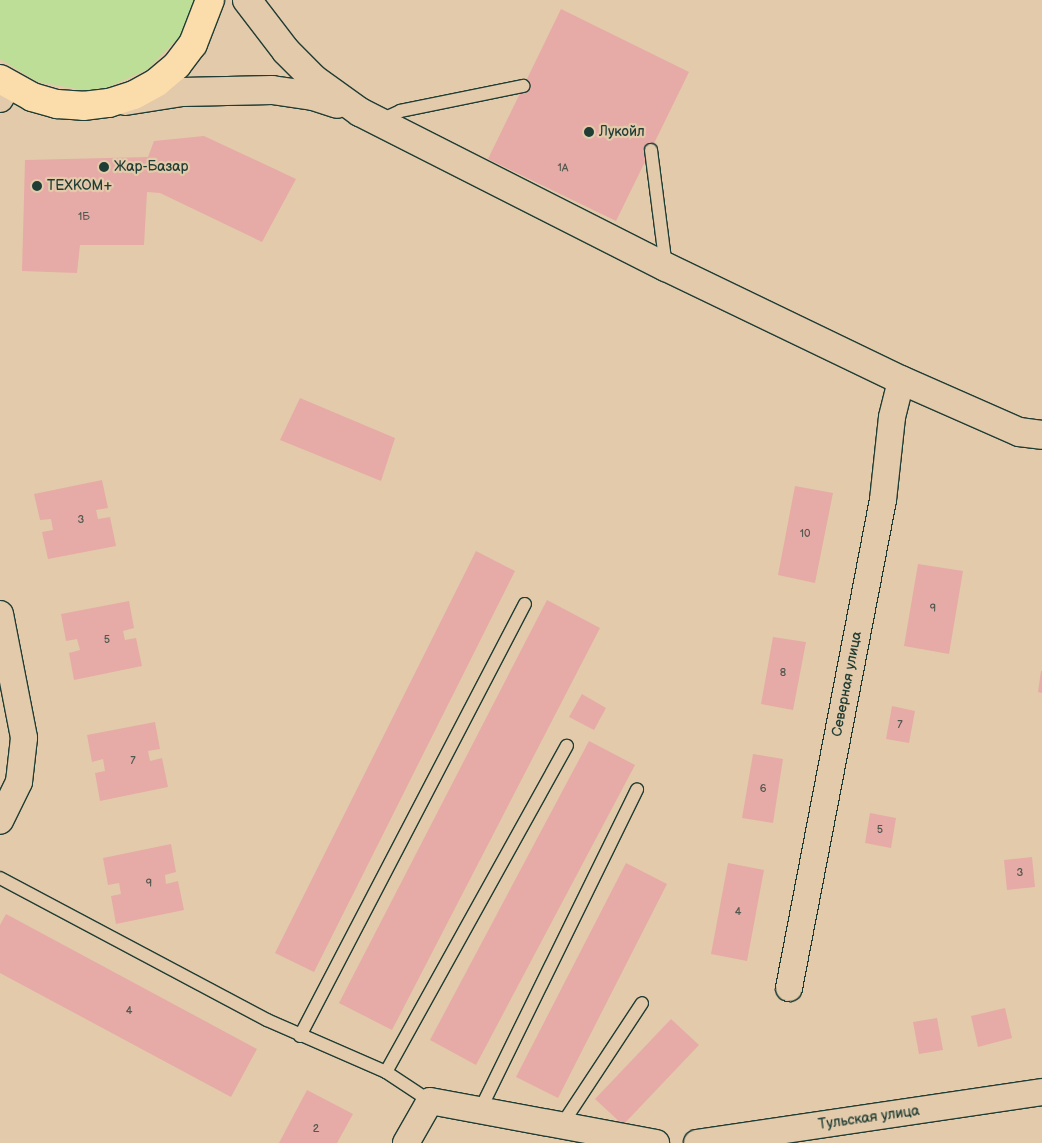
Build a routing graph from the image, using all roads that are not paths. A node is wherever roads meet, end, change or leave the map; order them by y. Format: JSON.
{"nodes":[{"id":1,"x":210,"y":0,"type":"edge"},
{"id":2,"x":248,"y":0,"type":"edge"},
{"id":3,"x":523,"y":86,"type":"dead end"},
{"id":4,"x":3,"y":88,"type":"edge"},
{"id":5,"x":109,"y":103,"type":"junction"},
{"id":6,"x":369,"y":117,"type":"junction"},
{"id":7,"x":651,"y":150,"type":"dead end"},
{"id":8,"x":666,"y":267,"type":"junction"},
{"id":9,"x":901,"y":380,"type":"junction"},
{"id":10,"x":1042,"y":435,"type":"edge"},
{"id":11,"x":525,"y":604,"type":"dead end"},
{"id":12,"x":0,"y":614,"type":"edge"},
{"id":13,"x":567,"y":746,"type":"dead end"},
{"id":14,"x":637,"y":789,"type":"dead end"},
{"id":15,"x":0,"y":821,"type":"edge"},
{"id":16,"x":0,"y":878,"type":"edge"},
{"id":17,"x":788,"y":988,"type":"dead end"},
{"id":18,"x":642,"y":1003,"type":"dead end"},
{"id":19,"x":300,"y":1036,"type":"junction"},
{"id":20,"x":386,"y":1072,"type":"junction"},
{"id":21,"x":1042,"y":1092,"type":"edge"},
{"id":22,"x":430,"y":1101,"type":"junction"},
{"id":23,"x":480,"y":1110,"type":"junction"},
{"id":24,"x":561,"y":1126,"type":"junction"},
{"id":25,"x":406,"y":1143,"type":"edge"},
{"id":26,"x":656,"y":1143,"type":"edge"},
{"id":27,"x":697,"y":1143,"type":"edge"}],
"edges":[{"from":1,"to":5,"type":"main road"},
{"from":2,"to":6,"type":"street"},
{"from":3,"to":6,"type":"lane"},
{"from":4,"to":5,"type":"main road"},
{"from":5,"to":6,"type":"street"},
{"from":6,"to":8,"type":"street"},
{"from":7,"to":8,"type":"lane"},
{"from":8,"to":9,"type":"street"},
{"from":9,"to":10,"type":"street"},
{"from":9,"to":17,"type":"street","name":"Северная улица"},
{"from":11,"to":19,"type":"lane"},
{"from":12,"to":15,"type":"street"},
{"from":13,"to":20,"type":"lane"},
{"from":14,"to":23,"type":"lane"},
{"from":16,"to":19,"type":"lane"},
{"from":18,"to":24,"type":"lane"},
{"from":19,"to":20,"type":"lane"},
{"from":20,"to":22,"type":"lane"},
{"from":21,"to":27,"type":"street","name":"Тульская улица"},
{"from":22,"to":23,"type":"street"},
{"from":22,"to":25,"type":"street"},
{"from":23,"to":24,"type":"street"},
{"from":24,"to":26,"type":"street"}]}
